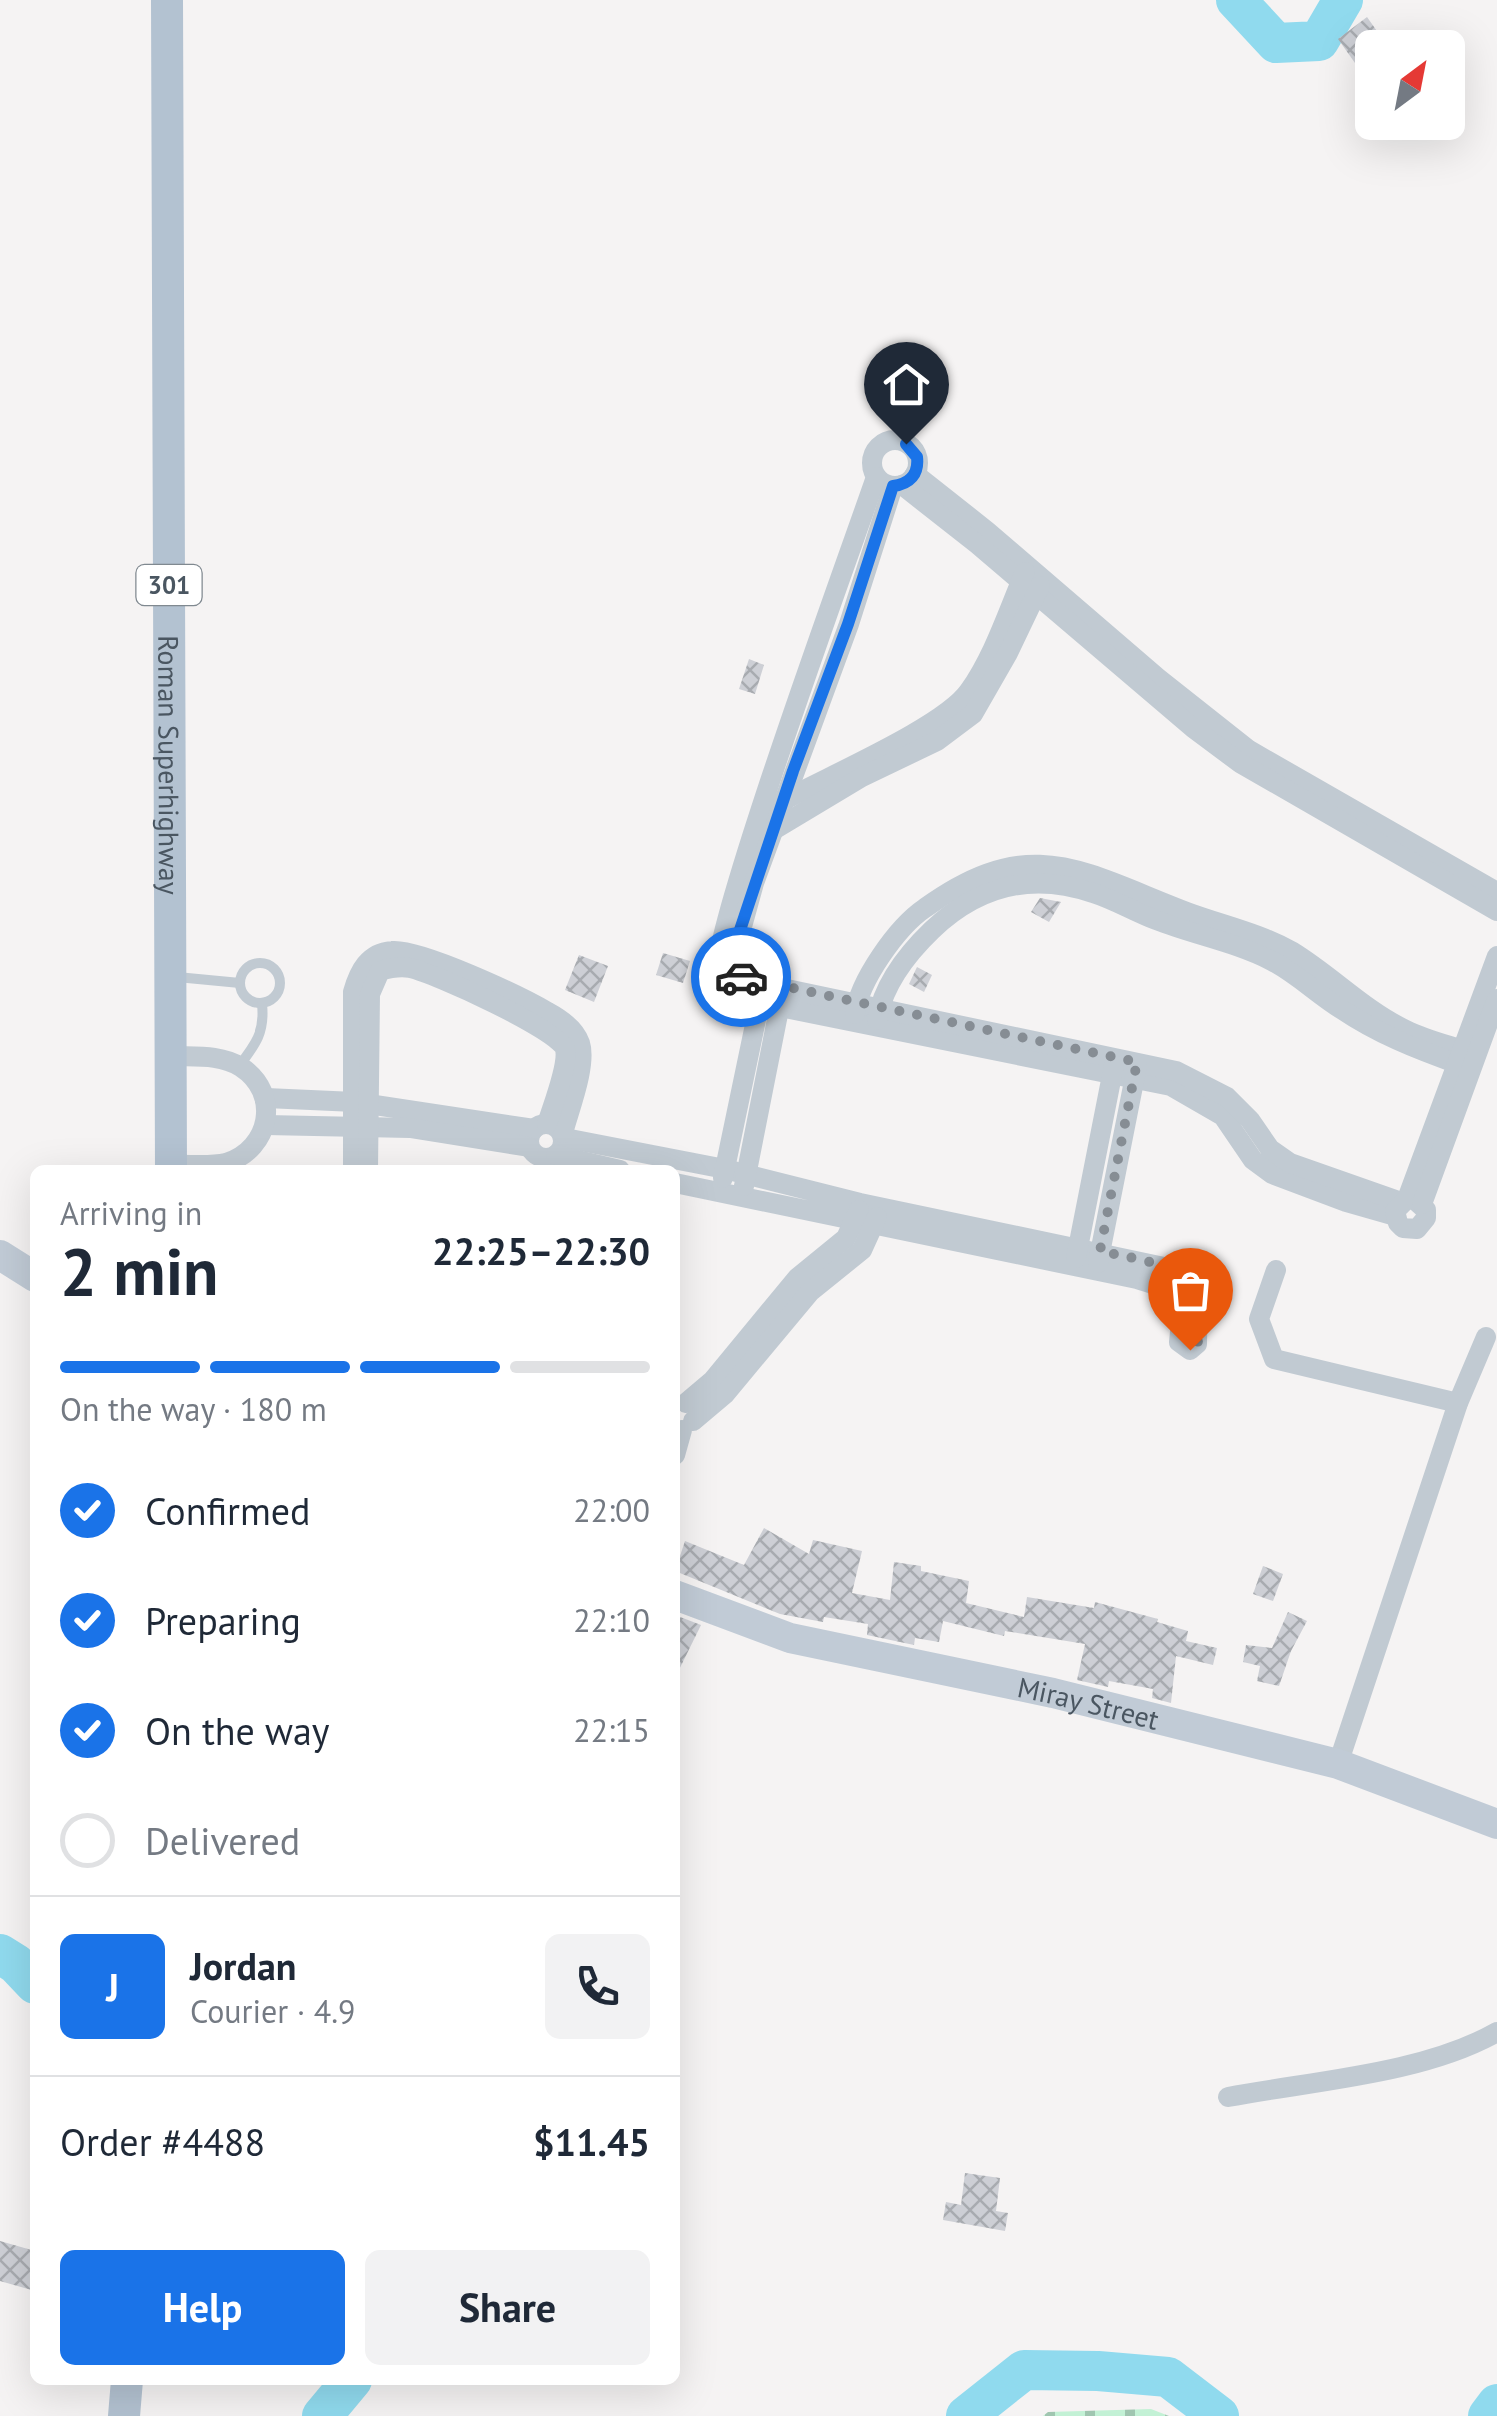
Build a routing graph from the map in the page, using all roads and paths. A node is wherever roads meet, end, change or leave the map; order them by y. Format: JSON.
{"nodes":[{"id":1,"x":167,"y":0,"type":"edge"},
{"id":2,"x":897,"y":481,"type":"junction"},
{"id":3,"x":1032,"y":580,"type":"junction"},
{"id":4,"x":828,"y":614,"type":"junction"},
{"id":5,"x":848,"y":624,"type":"junction"},
{"id":6,"x":858,"y":769,"type":"junction"},
{"id":7,"x":774,"y":813,"type":"junction"},
{"id":8,"x":1472,"y":888,"type":"junction"},
{"id":9,"x":974,"y":889,"type":"junction"},
{"id":10,"x":1497,"y":892,"type":"edge"},
{"id":11,"x":1497,"y":911,"type":"edge"},
{"id":12,"x":1497,"y":956,"type":"edge"},
{"id":13,"x":171,"y":976,"type":"junction"},
{"id":14,"x":240,"y":983,"type":"junction"},
{"id":15,"x":772,"y":995,"type":"junction"},
{"id":16,"x":1497,"y":999,"type":"edge"},
{"id":17,"x":262,"y":1004,"type":"junction"},
{"id":18,"x":855,"y":1013,"type":"junction"},
{"id":19,"x":877,"y":1018,"type":"junction"},
{"id":20,"x":172,"y":1056,"type":"junction"},
{"id":21,"x":1461,"y":1057,"type":"junction"},
{"id":22,"x":759,"y":1059,"type":"junction"},
{"id":23,"x":239,"y":1066,"type":"junction"},
{"id":24,"x":1114,"y":1067,"type":"junction"},
{"id":25,"x":1136,"y":1071,"type":"junction"},
{"id":26,"x":266,"y":1098,"type":"junction"},
{"id":27,"x":303,"y":1098,"type":"junction"},
{"id":28,"x":362,"y":1102,"type":"junction"},
{"id":29,"x":736,"y":1118,"type":"junction"},
{"id":30,"x":1444,"y":1120,"type":"junction"},
{"id":31,"x":757,"y":1122,"type":"junction"},
{"id":32,"x":266,"y":1126,"type":"junction"},
{"id":33,"x":303,"y":1126,"type":"junction"},
{"id":34,"x":361,"y":1126,"type":"junction"},
{"id":35,"x":1102,"y":1128,"type":"junction"},
{"id":36,"x":1124,"y":1132,"type":"junction"},
{"id":37,"x":545,"y":1148,"type":"edge"},
{"id":38,"x":172,"y":1165,"type":"edge"},
{"id":39,"x":204,"y":1165,"type":"edge"},
{"id":40,"x":354,"y":1165,"type":"edge"},
{"id":41,"x":367,"y":1165,"type":"edge"},
{"id":42,"x":603,"y":1165,"type":"edge"},
{"id":43,"x":736,"y":1172,"type":"junction"},
{"id":44,"x":680,"y":1184,"type":"edge"},
{"id":45,"x":719,"y":1193,"type":"junction"},
{"id":46,"x":742,"y":1198,"type":"junction"},
{"id":47,"x":1087,"y":1201,"type":"junction"},
{"id":48,"x":1109,"y":1206,"type":"junction"},
{"id":49,"x":868,"y":1214,"type":"junction"},
{"id":50,"x":942,"y":1218,"type":"junction"},
{"id":51,"x":938,"y":1239,"type":"junction"},
{"id":52,"x":0,"y":1255,"type":"edge"},
{"id":53,"x":1076,"y":1256,"type":"junction"},
{"id":54,"x":1098,"y":1261,"type":"junction"},
{"id":55,"x":1276,"y":1270,"type":"dead end"},
{"id":56,"x":30,"y":1274,"type":"edge"},
{"id":57,"x":1486,"y":1338,"type":"dead end"},
{"id":58,"x":1458,"y":1404,"type":"junction"},
{"id":59,"x":682,"y":1417,"type":"edge"},
{"id":60,"x":680,"y":1597,"type":"edge"},
{"id":61,"x":1338,"y":1764,"type":"junction"},
{"id":62,"x":1497,"y":1824,"type":"edge"},
{"id":63,"x":1497,"y":2032,"type":"edge"},
{"id":64,"x":1228,"y":2097,"type":"dead end"},
{"id":65,"x":127,"y":2385,"type":"edge"},
{"id":66,"x":124,"y":2416,"type":"edge"}],
"edges":[{"from":1,"to":13,"type":"main road","name":"Roman Superhighway","number":"301"},
{"from":2,"to":3,"type":"street"},
{"from":2,"to":4,"type":"street"},
{"from":2,"to":5,"type":"street"},
{"from":3,"to":6,"type":"street"},
{"from":3,"to":8,"type":"street"},
{"from":4,"to":5,"type":"street"},
{"from":4,"to":7,"type":"street"},
{"from":5,"to":7,"type":"street"},
{"from":6,"to":7,"type":"street"},
{"from":6,"to":7,"type":"street"},
{"from":7,"to":15,"type":"street"},
{"from":8,"to":10,"type":"street"},
{"from":8,"to":11,"type":"street"},
{"from":9,"to":18,"type":"street"},
{"from":9,"to":19,"type":"street"},
{"from":9,"to":21,"type":"street"},
{"from":12,"to":21,"type":"street"},
{"from":13,"to":14,"type":"lane"},
{"from":13,"to":20,"type":"main road","name":"Roman Superhighway","number":"301"},
{"from":14,"to":17,"type":"lane"},
{"from":14,"to":17,"type":"lane"},
{"from":15,"to":18,"type":"street"},
{"from":15,"to":22,"type":"street"},
{"from":16,"to":30,"type":"street"},
{"from":17,"to":23,"type":"lane"},
{"from":18,"to":19,"type":"street"},
{"from":19,"to":24,"type":"street"},
{"from":20,"to":23,"type":"street"},
{"from":20,"to":38,"type":"main road","name":"Roman Superhighway","number":"301"},
{"from":21,"to":30,"type":"street"},
{"from":22,"to":29,"type":"street"},
{"from":22,"to":31,"type":"street"},
{"from":23,"to":26,"type":"street"},
{"from":24,"to":25,"type":"street"},
{"from":24,"to":35,"type":"street"},
{"from":25,"to":30,"type":"street"},
{"from":25,"to":36,"type":"street"},
{"from":26,"to":27,"type":"street"},
{"from":26,"to":32,"type":"street"},
{"from":27,"to":28,"type":"street"},
{"from":27,"to":33,"type":"street"},
{"from":28,"to":34,"type":"street"},
{"from":28,"to":37,"type":"street"},
{"from":28,"to":37,"type":"street"},
{"from":29,"to":31,"type":"street"},
{"from":29,"to":43,"type":"street"},
{"from":31,"to":43,"type":"street"},
{"from":32,"to":33,"type":"street"},
{"from":32,"to":39,"type":"street"},
{"from":33,"to":34,"type":"street"},
{"from":34,"to":37,"type":"street"},
{"from":34,"to":40,"type":"street"},
{"from":34,"to":41,"type":"street"},
{"from":35,"to":36,"type":"street"},
{"from":35,"to":47,"type":"street"},
{"from":36,"to":48,"type":"street"},
{"from":37,"to":42,"type":"street"},
{"from":37,"to":43,"type":"street"},
{"from":43,"to":45,"type":"street"},
{"from":43,"to":46,"type":"street"},
{"from":43,"to":49,"type":"street"},
{"from":44,"to":45,"type":"street"},
{"from":45,"to":46,"type":"street"},
{"from":46,"to":49,"type":"street"},
{"from":47,"to":48,"type":"street"},
{"from":47,"to":53,"type":"street"},
{"from":48,"to":54,"type":"street"},
{"from":49,"to":50,"type":"street"},
{"from":49,"to":51,"type":"street"},
{"from":49,"to":59,"type":"street"},
{"from":50,"to":51,"type":"street"},
{"from":50,"to":53,"type":"street"},
{"from":51,"to":53,"type":"street"},
{"from":52,"to":56,"type":"street"},
{"from":53,"to":54,"type":"street"},
{"from":54,"to":54,"type":"street"},
{"from":55,"to":58,"type":"street"},
{"from":57,"to":58,"type":"street"},
{"from":58,"to":61,"type":"street"},
{"from":60,"to":61,"type":"street","name":"Miray Street"},
{"from":61,"to":62,"type":"street","name":"Miray Street"},
{"from":63,"to":64,"type":"street"},
{"from":65,"to":66,"type":"main road"}]}
